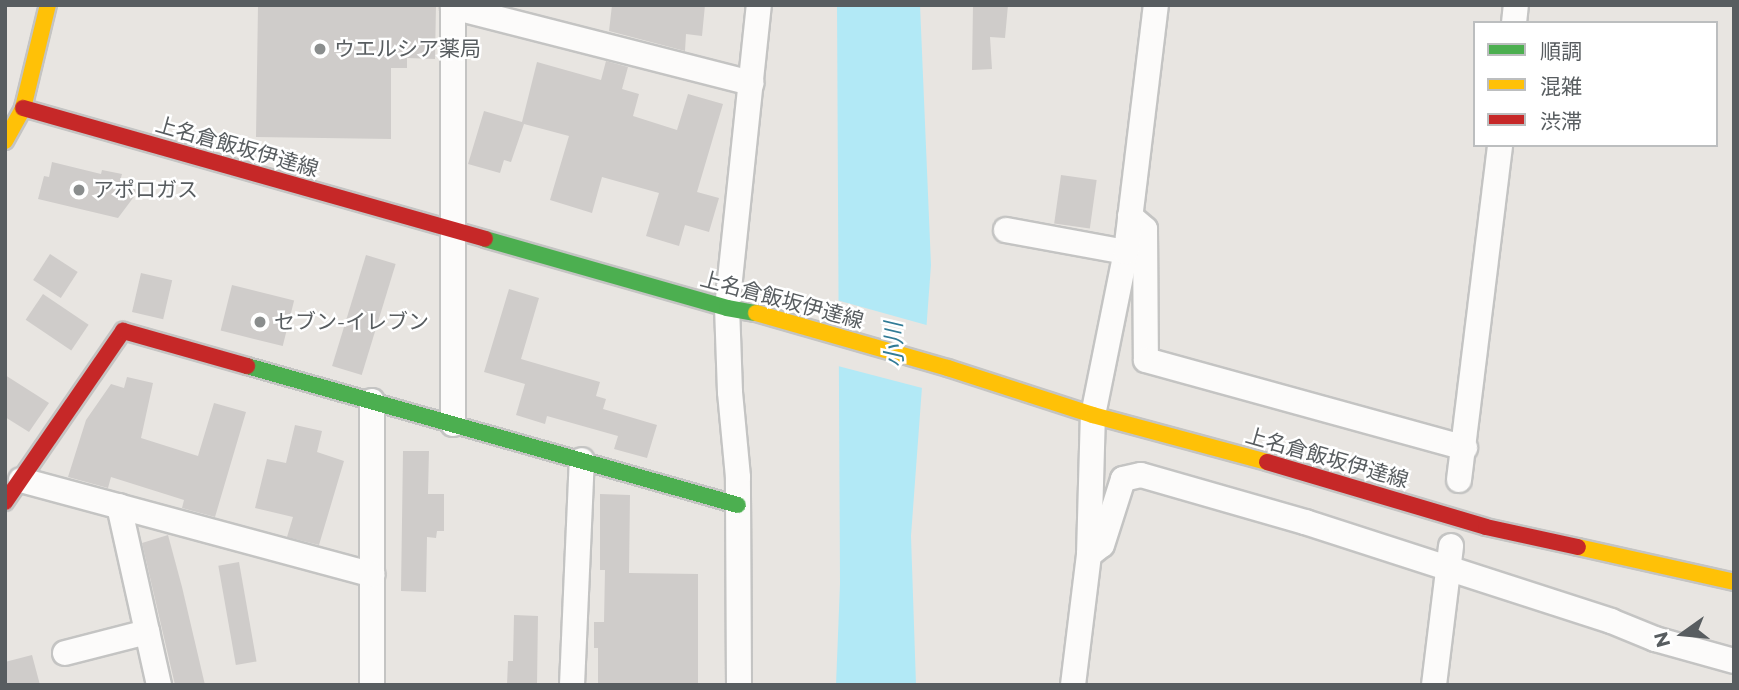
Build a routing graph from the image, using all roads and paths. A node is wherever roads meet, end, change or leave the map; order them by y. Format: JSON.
{"nodes":[{"id":1,"x":48,"y":5,"type":"edge"},
{"id":2,"x":759,"y":5,"type":"edge"},
{"id":3,"x":1156,"y":5,"type":"edge"},
{"id":4,"x":453,"y":6,"type":"edge"},
{"id":5,"x":751,"y":83,"type":"junction"},
{"id":6,"x":23,"y":108,"type":"junction"},
{"id":7,"x":5,"y":141,"type":"edge"},
{"id":8,"x":1500,"y":147,"type":"edge"},
{"id":9,"x":1130,"y":216,"type":"junction"},
{"id":10,"x":453,"y":230,"type":"junction"},
{"id":11,"x":1006,"y":230,"type":"dead end"},
{"id":12,"x":1126,"y":252,"type":"junction"},
{"id":13,"x":727,"y":308,"type":"junction"},
{"id":14,"x":372,"y":401,"type":"junction"},
{"id":15,"x":1093,"y":415,"type":"junction"},
{"id":16,"x":453,"y":424,"type":"junction"},
{"id":17,"x":1465,"y":448,"type":"junction"},
{"id":18,"x":582,"y":460,"type":"junction"},
{"id":19,"x":21,"y":480,"type":"junction"},
{"id":20,"x":1459,"y":480,"type":"dead end"},
{"id":21,"x":5,"y":502,"type":"edge"},
{"id":22,"x":738,"y":505,"type":"junction"},
{"id":23,"x":118,"y":506,"type":"junction"},
{"id":24,"x":1089,"y":555,"type":"junction"},
{"id":25,"x":1449,"y":557,"type":"junction"},
{"id":26,"x":372,"y":575,"type":"junction"},
{"id":27,"x":1734,"y":582,"type":"edge"},
{"id":28,"x":147,"y":632,"type":"junction"},
{"id":29,"x":65,"y":653,"type":"dead end"},
{"id":30,"x":1734,"y":661,"type":"edge"},
{"id":31,"x":159,"y":685,"type":"edge"},
{"id":32,"x":372,"y":685,"type":"edge"},
{"id":33,"x":572,"y":685,"type":"edge"},
{"id":34,"x":739,"y":685,"type":"edge"},
{"id":35,"x":1073,"y":685,"type":"edge"},
{"id":36,"x":1434,"y":685,"type":"edge"}],
"edges":[{"from":1,"to":6,"type":"main road"},
{"from":2,"to":5,"type":"street"},
{"from":3,"to":9,"type":"street"},
{"from":4,"to":5,"type":"street"},
{"from":4,"to":10,"type":"street"},
{"from":5,"to":13,"type":"street"},
{"from":6,"to":7,"type":"main road"},
{"from":6,"to":10,"type":"main road","name":"上名倉飯坂伊達線"},
{"from":8,"to":17,"type":"street"},
{"from":9,"to":12,"type":"street"},
{"from":9,"to":17,"type":"street"},
{"from":10,"to":13,"type":"main road","name":"上名倉飯坂伊達線"},
{"from":10,"to":16,"type":"street"},
{"from":11,"to":12,"type":"street"},
{"from":12,"to":15,"type":"street"},
{"from":13,"to":15,"type":"main road","name":"上名倉飯坂伊達線"},
{"from":13,"to":22,"type":"street"},
{"from":14,"to":16,"type":"main road"},
{"from":14,"to":19,"type":"main road"},
{"from":14,"to":26,"type":"street"},
{"from":15,"to":24,"type":"street"},
{"from":15,"to":27,"type":"main road","name":"上名倉飯坂伊達線"},
{"from":16,"to":18,"type":"main road"},
{"from":17,"to":20,"type":"street"},
{"from":18,"to":22,"type":"main road"},
{"from":18,"to":33,"type":"street"},
{"from":19,"to":21,"type":"main road"},
{"from":19,"to":23,"type":"street"},
{"from":22,"to":34,"type":"street"},
{"from":23,"to":26,"type":"street"},
{"from":23,"to":28,"type":"street"},
{"from":24,"to":25,"type":"street"},
{"from":24,"to":35,"type":"street"},
{"from":25,"to":30,"type":"street"},
{"from":25,"to":36,"type":"street"},
{"from":26,"to":32,"type":"street"},
{"from":28,"to":29,"type":"street"},
{"from":28,"to":31,"type":"street"}]}
